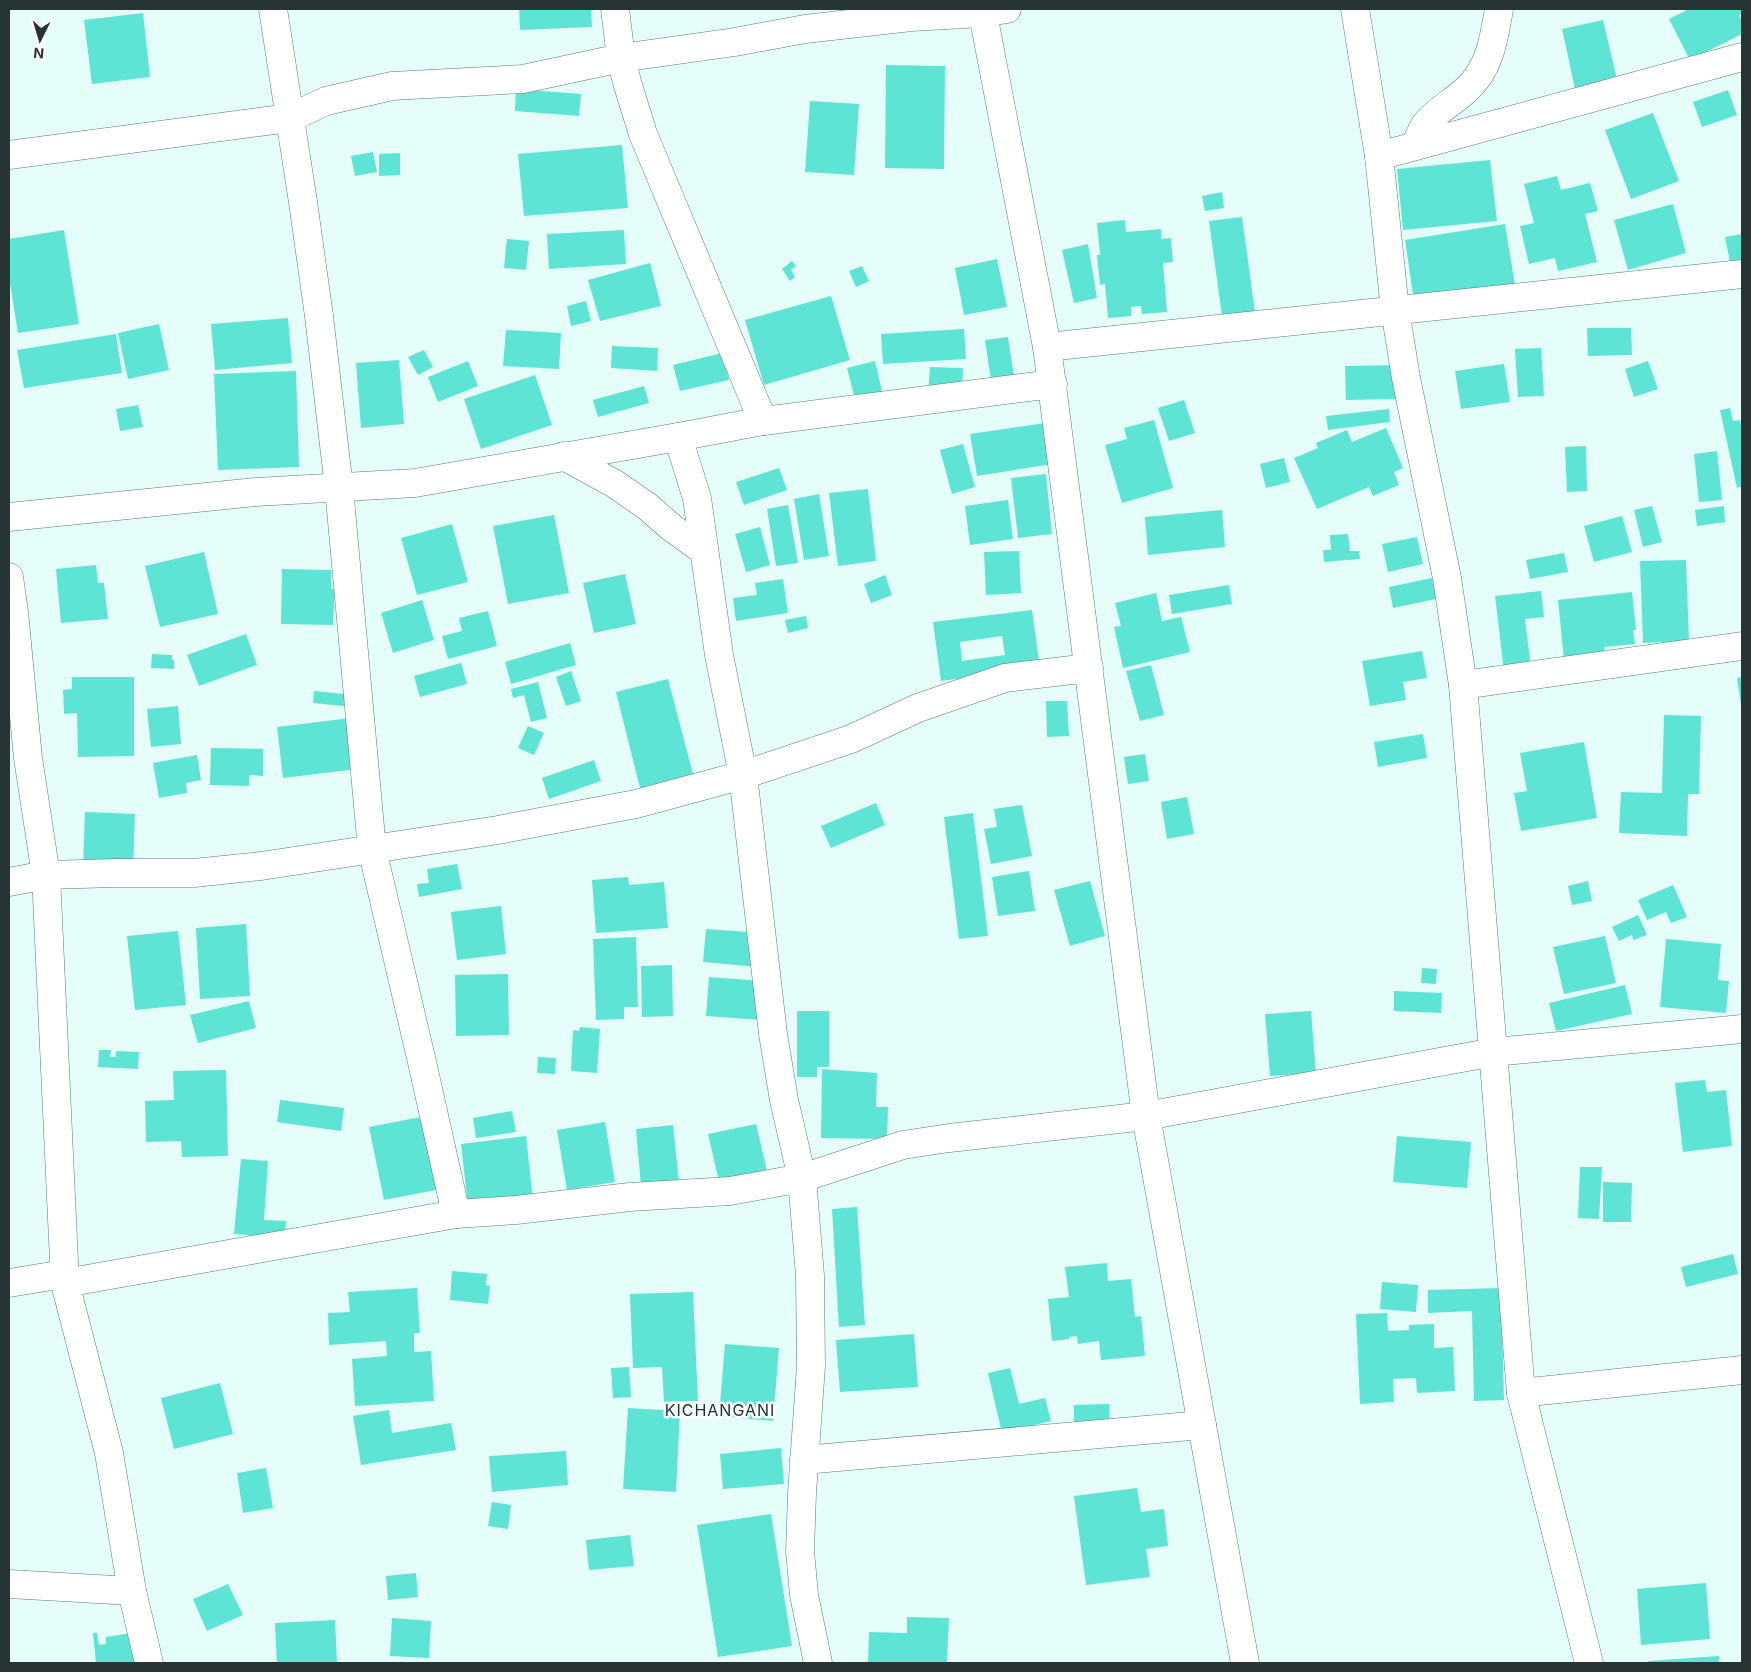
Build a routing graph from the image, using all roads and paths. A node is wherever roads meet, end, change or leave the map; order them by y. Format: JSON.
{"nodes":[{"id":1,"x":272,"y":9,"type":"edge"},
{"id":2,"x":615,"y":9,"type":"edge"},
{"id":3,"x":1355,"y":9,"type":"edge"},
{"id":4,"x":1499,"y":9,"type":"edge"},
{"id":5,"x":990,"y":10,"type":"edge"},
{"id":6,"x":1742,"y":57,"type":"edge"},
{"id":7,"x":622,"y":58,"type":"junction"},
{"id":8,"x":290,"y":118,"type":"junction"},
{"id":9,"x":1415,"y":146,"type":"junction"},
{"id":10,"x":9,"y":155,"type":"edge"},
{"id":11,"x":1379,"y":156,"type":"junction"},
{"id":12,"x":1742,"y":274,"type":"edge"},
{"id":13,"x":1395,"y":310,"type":"junction"},
{"id":14,"x":1047,"y":347,"type":"junction"},
{"id":15,"x":1053,"y":384,"type":"junction"},
{"id":16,"x":764,"y":420,"type":"junction"},
{"id":17,"x":678,"y":437,"type":"junction"},
{"id":18,"x":564,"y":456,"type":"junction"},
{"id":19,"x":339,"y":488,"type":"junction"},
{"id":20,"x":9,"y":517,"type":"edge"},
{"id":21,"x":704,"y":551,"type":"junction"},
{"id":22,"x":9,"y":577,"type":"edge"},
{"id":23,"x":1742,"y":646,"type":"edge"},
{"id":24,"x":1088,"y":668,"type":"junction"},
{"id":25,"x":1463,"y":684,"type":"junction"},
{"id":26,"x":743,"y":775,"type":"junction"},
{"id":27,"x":372,"y":849,"type":"junction"},
{"id":28,"x":46,"y":875,"type":"junction"},
{"id":29,"x":9,"y":882,"type":"edge"},
{"id":30,"x":1742,"y":1029,"type":"edge"},
{"id":31,"x":1494,"y":1052,"type":"junction"},
{"id":32,"x":1146,"y":1116,"type":"junction"},
{"id":33,"x":802,"y":1178,"type":"junction"},
{"id":34,"x":456,"y":1214,"type":"junction"},
{"id":35,"x":65,"y":1278,"type":"junction"},
{"id":36,"x":9,"y":1283,"type":"edge"},
{"id":37,"x":1742,"y":1370,"type":"edge"},
{"id":38,"x":1521,"y":1393,"type":"junction"},
{"id":39,"x":1202,"y":1425,"type":"junction"},
{"id":40,"x":804,"y":1460,"type":"junction"},
{"id":41,"x":9,"y":1584,"type":"edge"},
{"id":42,"x":132,"y":1591,"type":"junction"},
{"id":43,"x":149,"y":1663,"type":"edge"},
{"id":44,"x":818,"y":1663,"type":"edge"},
{"id":45,"x":1245,"y":1663,"type":"edge"},
{"id":46,"x":1589,"y":1663,"type":"edge"}],
"edges":[{"from":1,"to":8,"type":"street"},
{"from":2,"to":7,"type":"street"},
{"from":3,"to":11,"type":"street"},
{"from":4,"to":9,"type":"street"},
{"from":5,"to":7,"type":"street"},
{"from":5,"to":14,"type":"street"},
{"from":6,"to":9,"type":"street"},
{"from":7,"to":8,"type":"street"},
{"from":7,"to":16,"type":"street"},
{"from":8,"to":10,"type":"street"},
{"from":8,"to":19,"type":"street"},
{"from":9,"to":11,"type":"street"},
{"from":11,"to":13,"type":"street"},
{"from":12,"to":13,"type":"street"},
{"from":13,"to":14,"type":"street"},
{"from":13,"to":25,"type":"street"},
{"from":14,"to":15,"type":"street"},
{"from":15,"to":16,"type":"street"},
{"from":15,"to":24,"type":"street"},
{"from":16,"to":17,"type":"street"},
{"from":17,"to":18,"type":"street"},
{"from":17,"to":21,"type":"street"},
{"from":18,"to":19,"type":"street"},
{"from":18,"to":21,"type":"street"},
{"from":19,"to":20,"type":"street"},
{"from":19,"to":27,"type":"street"},
{"from":21,"to":26,"type":"street"},
{"from":22,"to":28,"type":"street"},
{"from":23,"to":25,"type":"street"},
{"from":24,"to":26,"type":"street"},
{"from":24,"to":32,"type":"street"},
{"from":25,"to":31,"type":"street"},
{"from":26,"to":27,"type":"street"},
{"from":26,"to":33,"type":"street"},
{"from":27,"to":28,"type":"street"},
{"from":27,"to":34,"type":"street"},
{"from":28,"to":29,"type":"street"},
{"from":28,"to":35,"type":"street"},
{"from":30,"to":31,"type":"street"},
{"from":31,"to":32,"type":"street"},
{"from":31,"to":38,"type":"street"},
{"from":32,"to":33,"type":"street"},
{"from":32,"to":39,"type":"street"},
{"from":33,"to":34,"type":"street"},
{"from":33,"to":40,"type":"street"},
{"from":34,"to":35,"type":"street"},
{"from":35,"to":36,"type":"street"},
{"from":35,"to":42,"type":"street"},
{"from":37,"to":38,"type":"street"},
{"from":38,"to":46,"type":"street"},
{"from":39,"to":40,"type":"street"},
{"from":39,"to":45,"type":"street"},
{"from":40,"to":44,"type":"street"},
{"from":41,"to":42,"type":"street"},
{"from":42,"to":43,"type":"street"}]}
